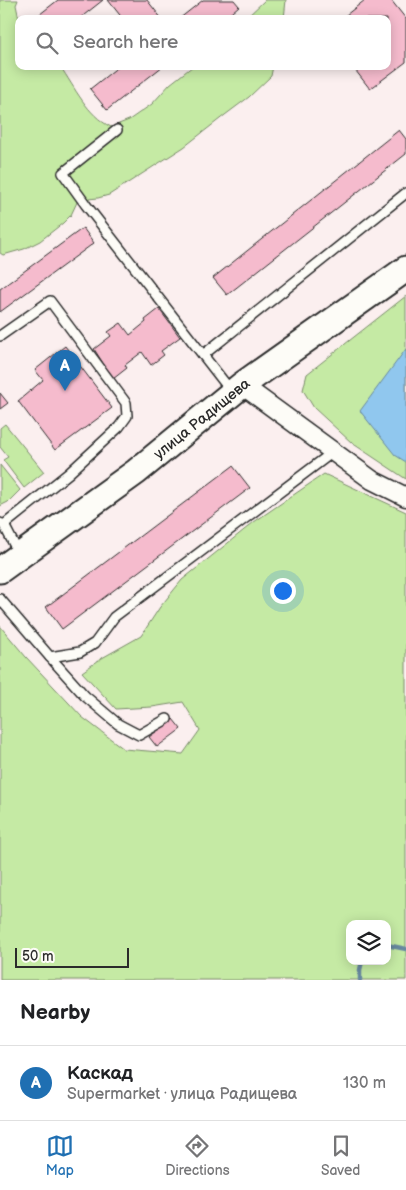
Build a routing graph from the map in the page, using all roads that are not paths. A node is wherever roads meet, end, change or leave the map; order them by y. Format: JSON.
{"nodes":[{"id":1,"x":117,"y":130,"type":"dead end"},
{"id":2,"x":406,"y":193,"type":"edge"},
{"id":3,"x":406,"y":269,"type":"edge"},
{"id":4,"x":0,"y":336,"type":"edge"},
{"id":5,"x":203,"y":355,"type":"junction"},
{"id":6,"x":238,"y":389,"type":"junction"},
{"id":7,"x":333,"y":452,"type":"junction"},
{"id":8,"x":406,"y":497,"type":"edge"},
{"id":9,"x":2,"y":524,"type":"edge"},
{"id":10,"x":10,"y":563,"type":"edge"},
{"id":11,"x":0,"y":599,"type":"edge"},
{"id":12,"x":50,"y":657,"type":"junction"},
{"id":13,"x":167,"y":719,"type":"dead end"}],
"edges":[{"from":1,"to":5,"type":"lane"},
{"from":2,"to":5,"type":"lane"},
{"from":3,"to":6,"type":"street","name":"улица Радищева"},
{"from":4,"to":9,"type":"lane"},
{"from":5,"to":6,"type":"lane"},
{"from":6,"to":7,"type":"street"},
{"from":6,"to":10,"type":"street","name":"улица Радищева"},
{"from":7,"to":8,"type":"street"},
{"from":7,"to":12,"type":"lane"},
{"from":9,"to":10,"type":"lane"},
{"from":11,"to":12,"type":"lane"},
{"from":12,"to":13,"type":"lane"}]}
